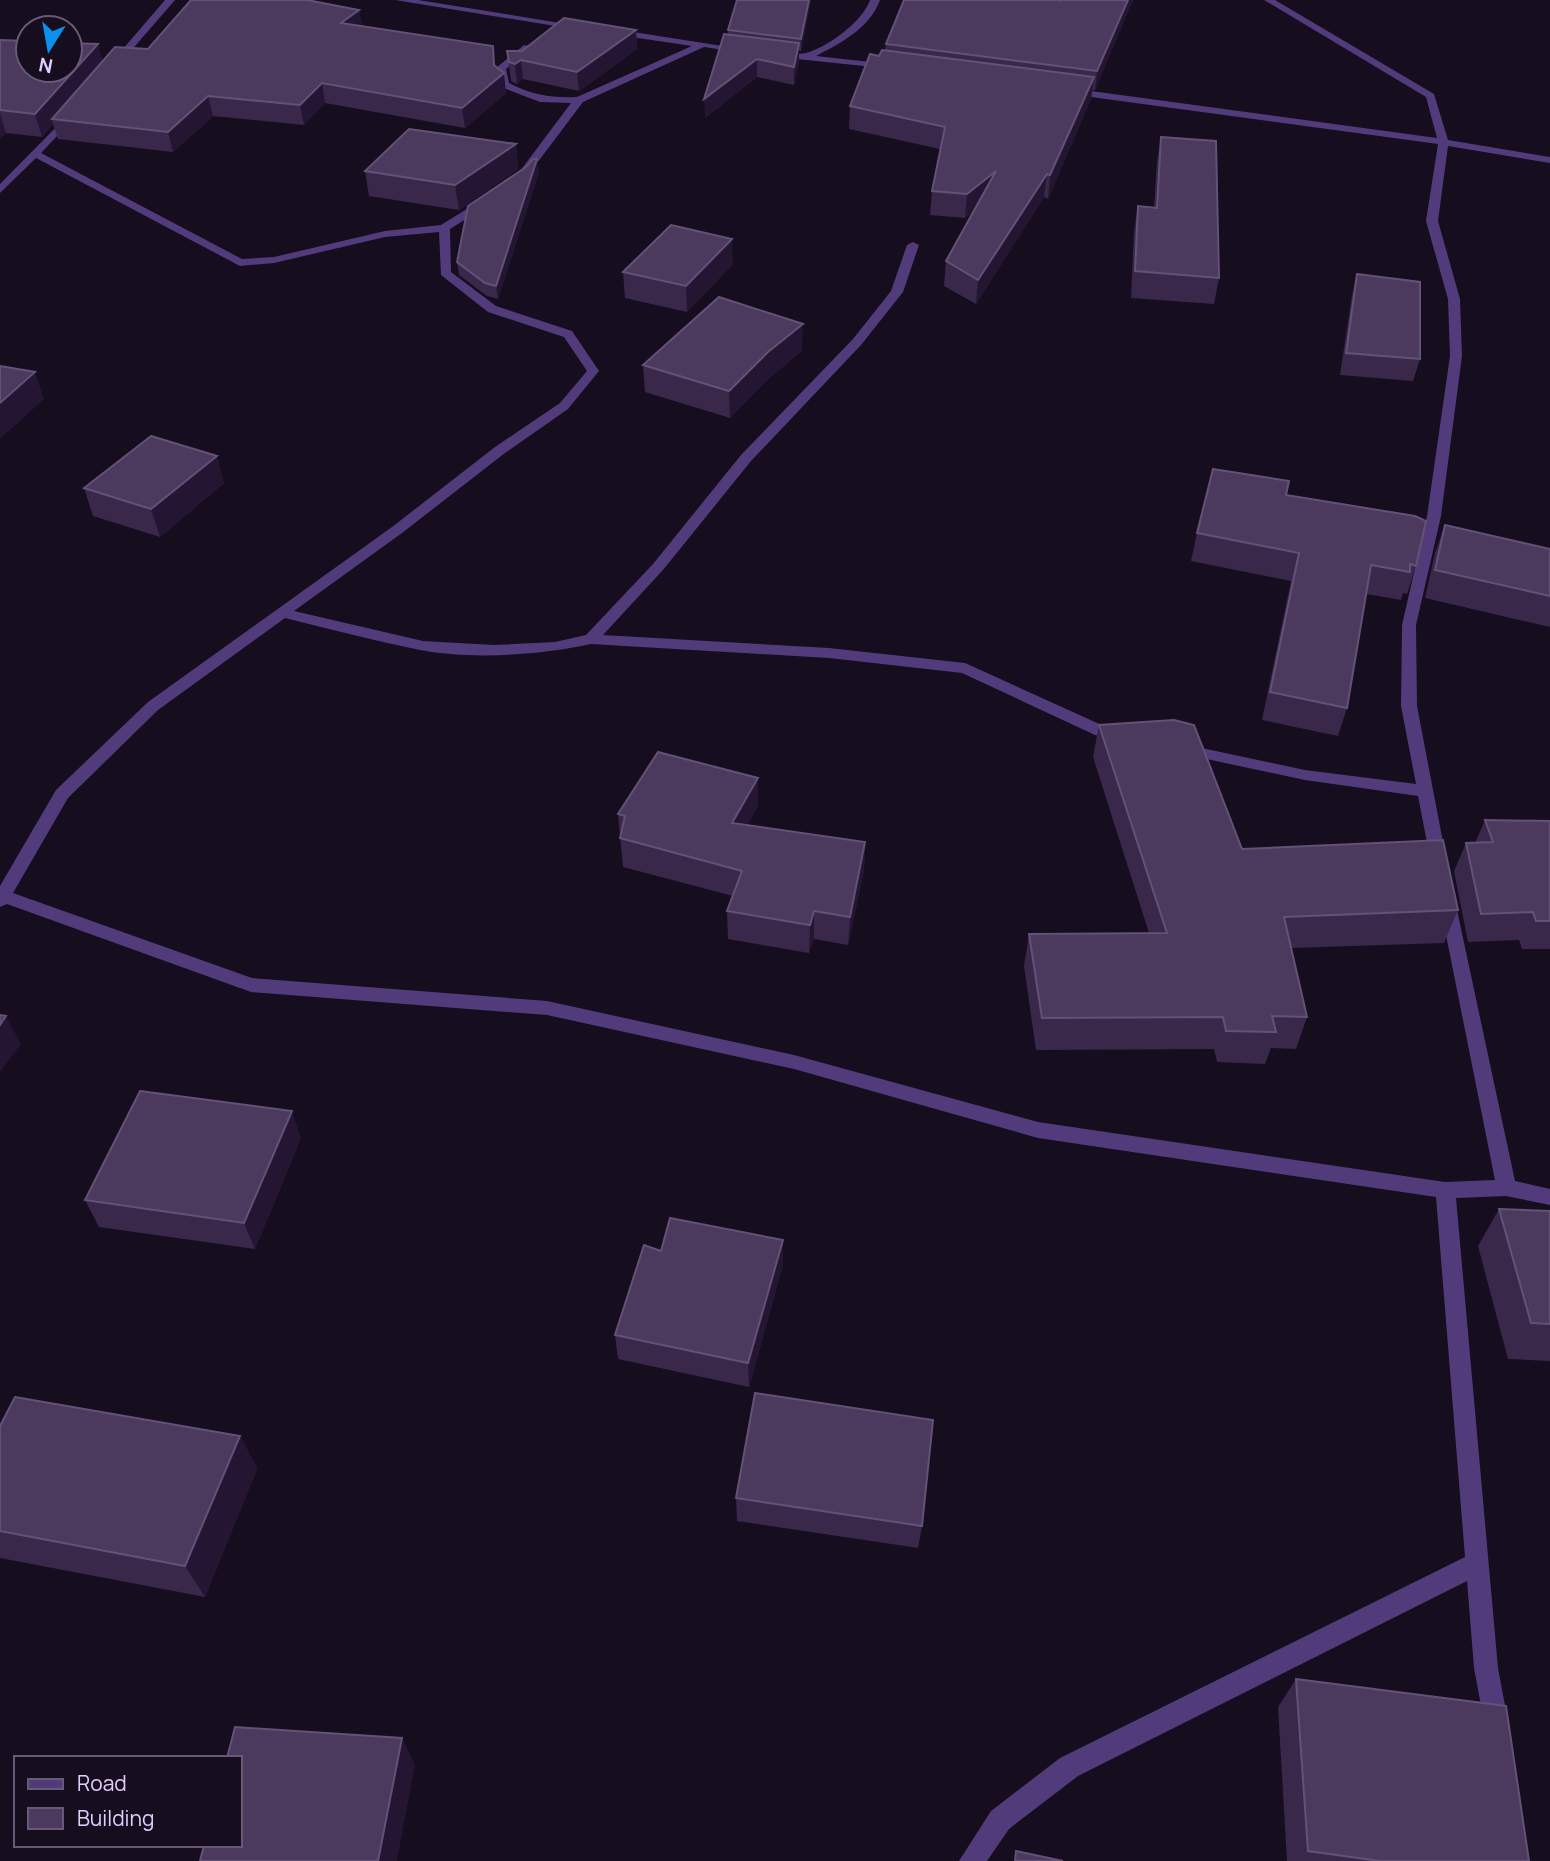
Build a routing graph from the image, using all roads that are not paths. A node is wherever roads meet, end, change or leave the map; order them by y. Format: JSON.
{"nodes":[{"id":1,"x":170,"y":0,"type":"edge"},
{"id":2,"x":400,"y":0,"type":"edge"},
{"id":3,"x":875,"y":0,"type":"edge"},
{"id":4,"x":1269,"y":0,"type":"edge"},
{"id":5,"x":556,"y":24,"type":"junction"},
{"id":6,"x":595,"y":29,"type":"edge"},
{"id":7,"x":547,"y":31,"type":"edge"},
{"id":8,"x":608,"y":31,"type":"edge"},
{"id":9,"x":538,"y":39,"type":"edge"},
{"id":10,"x":701,"y":45,"type":"junction"},
{"id":11,"x":754,"y":51,"type":"edge"},
{"id":12,"x":767,"y":52,"type":"edge"},
{"id":13,"x":806,"y":57,"type":"junction"},
{"id":14,"x":900,"y":68,"type":"edge"},
{"id":15,"x":107,"y":74,"type":"edge"},
{"id":16,"x":1058,"y":90,"type":"edge"},
{"id":17,"x":579,"y":100,"type":"junction"},
{"id":18,"x":80,"y":104,"type":"edge"},
{"id":19,"x":1443,"y":142,"type":"junction"},
{"id":20,"x":36,"y":153,"type":"junction"},
{"id":21,"x":1550,"y":160,"type":"edge"},
{"id":22,"x":0,"y":190,"type":"edge"},
{"id":23,"x":444,"y":228,"type":"junction"},
{"id":24,"x":913,"y":245,"type":"dead end"},
{"id":25,"x":282,"y":613,"type":"junction"},
{"id":26,"x":591,"y":639,"type":"junction"},
{"id":27,"x":1142,"y":740,"type":"edge"},
{"id":28,"x":1169,"y":746,"type":"edge"},
{"id":29,"x":1424,"y":790,"type":"junction"},
{"id":30,"x":1,"y":898,"type":"edge"},
{"id":31,"x":1506,"y":1188,"type":"junction"},
{"id":32,"x":1445,"y":1190,"type":"junction"},
{"id":33,"x":1550,"y":1198,"type":"edge"},
{"id":34,"x":1478,"y":1563,"type":"junction"},
{"id":35,"x":1500,"y":1745,"type":"edge"},
{"id":36,"x":972,"y":1861,"type":"edge"}],
"edges":[{"from":1,"to":15,"type":"street"},
{"from":2,"to":5,"type":"street"},
{"from":3,"to":13,"type":"street"},
{"from":4,"to":19,"type":"street"},
{"from":5,"to":6,"type":"street"},
{"from":5,"to":7,"type":"street"},
{"from":8,"to":10,"type":"street"},
{"from":9,"to":17,"type":"street"},
{"from":10,"to":11,"type":"street"},
{"from":10,"to":17,"type":"street"},
{"from":12,"to":13,"type":"street"},
{"from":13,"to":14,"type":"street"},
{"from":16,"to":19,"type":"street"},
{"from":17,"to":23,"type":"street"},
{"from":18,"to":20,"type":"street"},
{"from":19,"to":21,"type":"street"},
{"from":19,"to":29,"type":"street"},
{"from":20,"to":22,"type":"street"},
{"from":20,"to":23,"type":"street"},
{"from":23,"to":25,"type":"street"},
{"from":24,"to":26,"type":"street"},
{"from":25,"to":26,"type":"street"},
{"from":25,"to":30,"type":"street"},
{"from":26,"to":27,"type":"street"},
{"from":28,"to":29,"type":"street"},
{"from":29,"to":31,"type":"street"},
{"from":30,"to":32,"type":"street"},
{"from":31,"to":32,"type":"street"},
{"from":31,"to":33,"type":"street"},
{"from":32,"to":34,"type":"street"},
{"from":34,"to":35,"type":"street"},
{"from":34,"to":36,"type":"street"}]}
